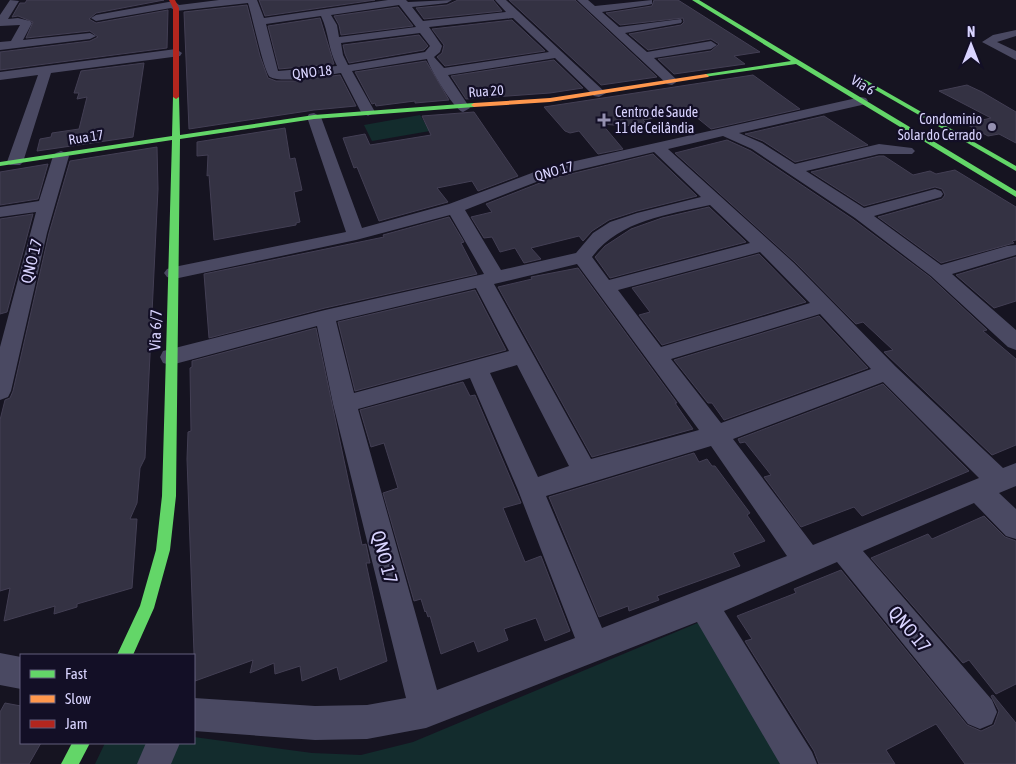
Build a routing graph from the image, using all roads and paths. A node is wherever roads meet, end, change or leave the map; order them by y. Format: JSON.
{"nodes":[{"id":1,"x":17,"y":0,"type":"edge"},
{"id":2,"x":246,"y":0,"type":"edge"},
{"id":3,"x":252,"y":0,"type":"edge"},
{"id":4,"x":447,"y":0,"type":"edge"},
{"id":5,"x":500,"y":0,"type":"edge"},
{"id":6,"x":582,"y":0,"type":"edge"},
{"id":7,"x":695,"y":0,"type":"edge"},
{"id":8,"x":0,"y":2,"type":"edge"},
{"id":9,"x":403,"y":2,"type":"edge"},
{"id":10,"x":648,"y":2,"type":"dead end"},
{"id":11,"x":174,"y":4,"type":"edge"},
{"id":12,"x":90,"y":6,"type":"dead end"},
{"id":13,"x":473,"y":6,"type":"dead end"},
{"id":14,"x":593,"y":10,"type":"junction"},
{"id":15,"x":325,"y":13,"type":"junction"},
{"id":16,"x":515,"y":14,"type":"junction"},
{"id":17,"x":484,"y":17,"type":"junction"},
{"id":18,"x":96,"y":18,"type":"junction"},
{"id":19,"x":260,"y":22,"type":"junction"},
{"id":20,"x":677,"y":22,"type":"dead end"},
{"id":21,"x":422,"y":27,"type":"junction"},
{"id":22,"x":617,"y":31,"type":"junction"},
{"id":23,"x":1016,"y":33,"type":"edge"},
{"id":24,"x":90,"y":36,"type":"junction"},
{"id":25,"x":333,"y":41,"type":"junction"},
{"id":26,"x":16,"y":44,"type":"junction"},
{"id":27,"x":710,"y":45,"type":"dead end"},
{"id":28,"x":0,"y":46,"type":"edge"},
{"id":29,"x":176,"y":53,"type":"junction"},
{"id":30,"x":558,"y":54,"type":"junction"},
{"id":31,"x":429,"y":55,"type":"junction"},
{"id":32,"x":645,"y":56,"type":"junction"},
{"id":33,"x":1016,"y":56,"type":"edge"},
{"id":34,"x":797,"y":62,"type":"junction"},
{"id":35,"x":80,"y":65,"type":"junction"},
{"id":36,"x":841,"y":68,"type":"dead end"},
{"id":37,"x":46,"y":69,"type":"junction"},
{"id":38,"x":344,"y":69,"type":"junction"},
{"id":39,"x":439,"y":72,"type":"junction"},
{"id":40,"x":0,"y":76,"type":"edge"},
{"id":41,"x":672,"y":81,"type":"junction"},
{"id":42,"x":599,"y":93,"type":"junction"},
{"id":43,"x":861,"y":101,"type":"junction"},
{"id":44,"x":462,"y":108,"type":"junction"},
{"id":45,"x":368,"y":112,"type":"junction"},
{"id":46,"x":314,"y":117,"type":"junction"},
{"id":47,"x":726,"y":132,"type":"junction"},
{"id":48,"x":176,"y":137,"type":"junction"},
{"id":49,"x":657,"y":147,"type":"junction"},
{"id":50,"x":907,"y":151,"type":"dead end"},
{"id":51,"x":61,"y":156,"type":"junction"},
{"id":52,"x":15,"y":162,"type":"junction"},
{"id":53,"x":0,"y":164,"type":"edge"},
{"id":54,"x":1016,"y":168,"type":"edge"},
{"id":55,"x":793,"y":169,"type":"junction"},
{"id":56,"x":1016,"y":173,"type":"edge"},
{"id":57,"x":987,"y":177,"type":"junction"},
{"id":58,"x":935,"y":194,"type":"dead end"},
{"id":59,"x":1016,"y":194,"type":"edge"},
{"id":60,"x":712,"y":200,"type":"junction"},
{"id":61,"x":46,"y":205,"type":"junction"},
{"id":62,"x":455,"y":208,"type":"junction"},
{"id":63,"x":0,"y":212,"type":"edge"},
{"id":64,"x":861,"y":214,"type":"junction"},
{"id":65,"x":356,"y":235,"type":"junction"},
{"id":66,"x":764,"y":244,"type":"junction"},
{"id":67,"x":1014,"y":250,"type":"dead end"},
{"id":68,"x":582,"y":257,"type":"junction"},
{"id":69,"x":938,"y":272,"type":"junction"},
{"id":70,"x":174,"y":273,"type":"junction"},
{"id":71,"x":489,"y":278,"type":"junction"},
{"id":72,"x":606,"y":287,"type":"junction"},
{"id":73,"x":825,"y":306,"type":"junction"},
{"id":74,"x":325,"y":317,"type":"junction"},
{"id":75,"x":8,"y":320,"type":"edge"},
{"id":76,"x":1016,"y":342,"type":"edge"},
{"id":77,"x":521,"y":356,"type":"junction"},
{"id":78,"x":656,"y":356,"type":"junction"},
{"id":79,"x":170,"y":357,"type":"junction"},
{"id":80,"x":476,"y":369,"type":"junction"},
{"id":81,"x":887,"y":372,"type":"junction"},
{"id":82,"x":0,"y":391,"type":"edge"},
{"id":83,"x":345,"y":404,"type":"junction"},
{"id":84,"x":716,"y":434,"type":"junction"},
{"id":85,"x":584,"y":472,"type":"junction"},
{"id":86,"x":998,"y":482,"type":"edge"},
{"id":87,"x":531,"y":490,"type":"junction"},
{"id":88,"x":1016,"y":527,"type":"edge"},
{"id":89,"x":841,"y":546,"type":"junction"},
{"id":90,"x":807,"y":560,"type":"junction"},
{"id":91,"x":703,"y":605,"type":"junction"},
{"id":92,"x":593,"y":646,"type":"junction"},
{"id":93,"x":125,"y":654,"type":"edge"},
{"id":94,"x":0,"y":669,"type":"edge"},
{"id":95,"x":20,"y":673,"type":"edge"},
{"id":96,"x":426,"y":711,"type":"junction"},
{"id":97,"x":980,"y":712,"type":"dead end"},
{"id":98,"x":195,"y":715,"type":"edge"},
{"id":99,"x":80,"y":744,"type":"edge"},
{"id":100,"x":163,"y":744,"type":"edge"},
{"id":101,"x":70,"y":764,"type":"edge"},
{"id":102,"x":154,"y":764,"type":"edge"},
{"id":103,"x":800,"y":764,"type":"edge"}],
"edges":[{"from":1,"to":8,"type":"street"},
{"from":1,"to":26,"type":"street"},
{"from":2,"to":11,"type":"street"},
{"from":3,"to":19,"type":"street","name":"QNO 18"},
{"from":4,"to":9,"type":"street"},
{"from":5,"to":16,"type":"street"},
{"from":6,"to":14,"type":"street"},
{"from":7,"to":34,"type":"street","name":"Via 6"},
{"from":9,"to":15,"type":"street"},
{"from":9,"to":21,"type":"street"},
{"from":10,"to":14,"type":"street"},
{"from":11,"to":18,"type":"street"},
{"from":11,"to":29,"type":"street","name":"Via 6/7"},
{"from":12,"to":18,"type":"street"},
{"from":13,"to":17,"type":"street"},
{"from":14,"to":22,"type":"street"},
{"from":15,"to":19,"type":"street"},
{"from":15,"to":25,"type":"street","name":"QNO 18"},
{"from":16,"to":17,"type":"street","name":"QNO 18"},
{"from":16,"to":30,"type":"street"},
{"from":17,"to":21,"type":"street","name":"QNO 18"},
{"from":18,"to":24,"type":"street"},
{"from":19,"to":38,"type":"street","name":"QNO 18"},
{"from":20,"to":22,"type":"street"},
{"from":21,"to":25,"type":"street","name":"QNO 18"},
{"from":21,"to":31,"type":"street"},
{"from":22,"to":32,"type":"street"},
{"from":23,"to":33,"type":"street"},
{"from":24,"to":26,"type":"street"},
{"from":24,"to":35,"type":"street"},
{"from":25,"to":38,"type":"street","name":"QNO 18"},
{"from":26,"to":28,"type":"street"},
{"from":27,"to":32,"type":"street"},
{"from":29,"to":35,"type":"street"},
{"from":29,"to":48,"type":"street","name":"Via 6/7"},
{"from":30,"to":39,"type":"street"},
{"from":30,"to":42,"type":"street"},
{"from":31,"to":38,"type":"street","name":"QNO 18"},
{"from":31,"to":39,"type":"street"},
{"from":32,"to":41,"type":"street"},
{"from":34,"to":41,"type":"street","name":"Rua 20"},
{"from":34,"to":43,"type":"street","name":"Via 6"},
{"from":35,"to":37,"type":"street"},
{"from":36,"to":54,"type":"street","name":"Via 6"},
{"from":37,"to":40,"type":"street"},
{"from":37,"to":52,"type":"street"},
{"from":38,"to":45,"type":"street","name":"QNO 18"},
{"from":39,"to":44,"type":"street"},
{"from":41,"to":42,"type":"street","name":"Rua 20"},
{"from":42,"to":44,"type":"street","name":"Rua 20"},
{"from":43,"to":47,"type":"street","name":"QNO 17"},
{"from":43,"to":57,"type":"street","name":"Via 6"},
{"from":44,"to":45,"type":"street","name":"Rua 20"},
{"from":45,"to":46,"type":"street","name":"Rua 20"},
{"from":46,"to":48,"type":"street","name":"Rua 20"},
{"from":46,"to":65,"type":"street"},
{"from":47,"to":49,"type":"street","name":"QNO 17"},
{"from":47,"to":55,"type":"street"},
{"from":48,"to":51,"type":"street","name":"Rua 17"},
{"from":48,"to":70,"type":"street","name":"Via 6/7"},
{"from":49,"to":60,"type":"street"},
{"from":49,"to":62,"type":"street","name":"QNO 17"},
{"from":50,"to":55,"type":"street"},
{"from":51,"to":52,"type":"street","name":"Rua 17"},
{"from":51,"to":61,"type":"street","name":"QNO 17"},
{"from":52,"to":53,"type":"street","name":"Rua 17"},
{"from":55,"to":64,"type":"street"},
{"from":56,"to":57,"type":"street"},
{"from":57,"to":59,"type":"street","name":"Via 6"},
{"from":58,"to":64,"type":"street"},
{"from":60,"to":66,"type":"street"},
{"from":60,"to":68,"type":"street"},
{"from":61,"to":63,"type":"street"},
{"from":61,"to":75,"type":"street","name":"QNO 17"},
{"from":62,"to":65,"type":"street","name":"QNO 17"},
{"from":62,"to":71,"type":"street"},
{"from":64,"to":69,"type":"street"},
{"from":65,"to":70,"type":"street","name":"QNO 17"},
{"from":66,"to":72,"type":"street"},
{"from":66,"to":73,"type":"street"},
{"from":67,"to":69,"type":"street"},
{"from":68,"to":71,"type":"street"},
{"from":68,"to":72,"type":"street"},
{"from":69,"to":76,"type":"street"},
{"from":70,"to":79,"type":"street","name":"Via 6/7"},
{"from":71,"to":74,"type":"street"},
{"from":71,"to":77,"type":"street"},
{"from":72,"to":78,"type":"street"},
{"from":73,"to":78,"type":"street"},
{"from":73,"to":81,"type":"street"},
{"from":74,"to":79,"type":"street"},
{"from":74,"to":83,"type":"street","name":"QNO 17"},
{"from":75,"to":82,"type":"street","name":"QNO 17"},
{"from":77,"to":80,"type":"street"},
{"from":77,"to":85,"type":"street"},
{"from":78,"to":84,"type":"street"},
{"from":79,"to":93,"type":"street","name":"Via 6/7"},
{"from":80,"to":83,"type":"street"},
{"from":80,"to":87,"type":"street"},
{"from":81,"to":84,"type":"street"},
{"from":81,"to":86,"type":"street"},
{"from":83,"to":96,"type":"street","name":"QNO 17"},
{"from":84,"to":85,"type":"street"},
{"from":84,"to":90,"type":"street"},
{"from":85,"to":87,"type":"street"},
{"from":86,"to":88,"type":"street"},
{"from":86,"to":89,"type":"street"},
{"from":87,"to":92,"type":"street"},
{"from":89,"to":90,"type":"street"},
{"from":89,"to":97,"type":"street","name":"QNO 17"},
{"from":90,"to":91,"type":"street"},
{"from":91,"to":92,"type":"street"},
{"from":91,"to":103,"type":"street"},
{"from":92,"to":96,"type":"street"},
{"from":94,"to":95,"type":"street"},
{"from":96,"to":98,"type":"street"},
{"from":99,"to":101,"type":"street"},
{"from":100,"to":102,"type":"street"}]}
